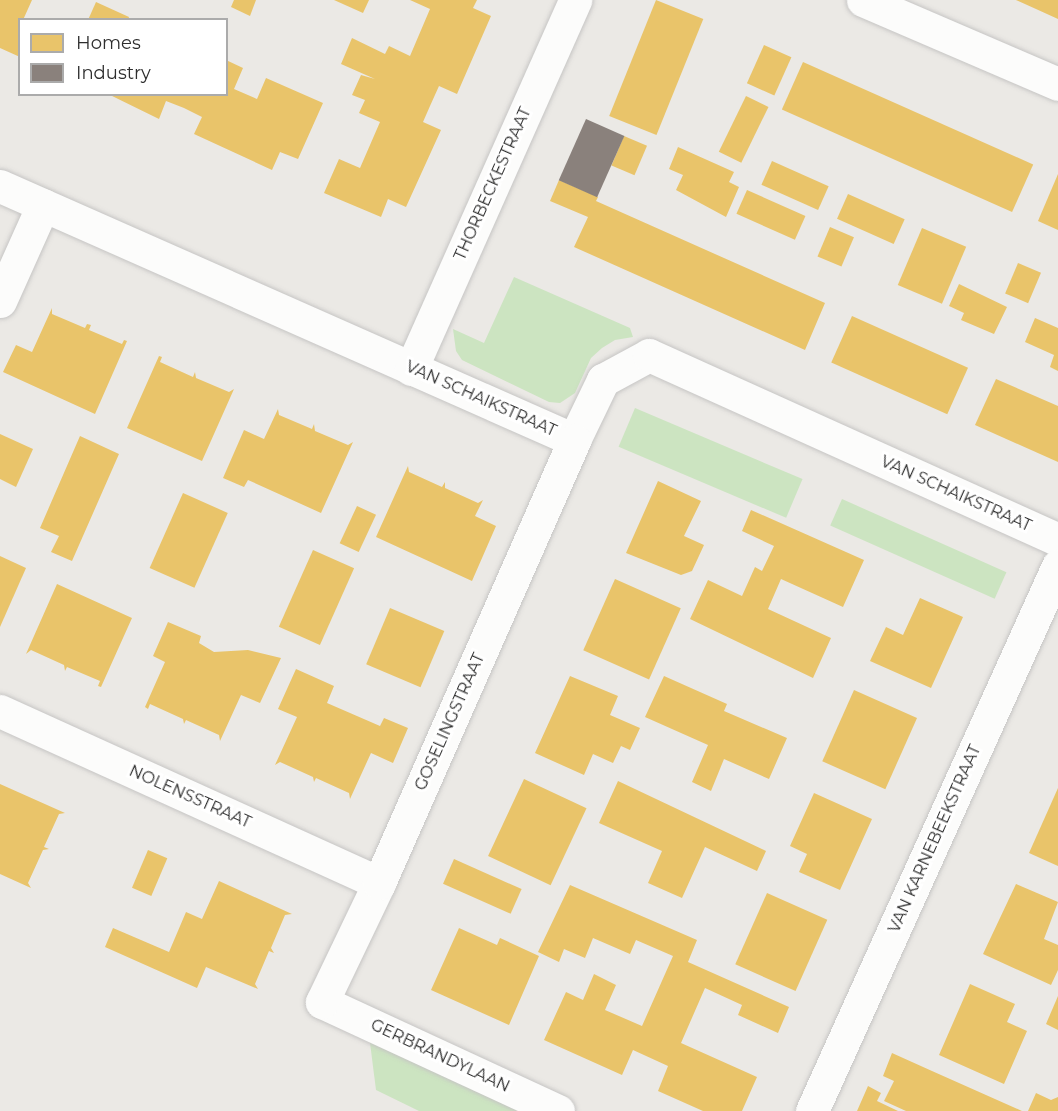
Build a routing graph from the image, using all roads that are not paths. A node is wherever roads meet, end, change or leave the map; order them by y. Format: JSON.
{"nodes":[{"id":1,"x":575,"y":0,"type":"edge"},
{"id":2,"x":863,"y":0,"type":"edge"},
{"id":3,"x":1058,"y":84,"type":"edge"},
{"id":4,"x":0,"y":186,"type":"edge"},
{"id":5,"x":43,"y":205,"type":"junction"},
{"id":6,"x":0,"y":301,"type":"edge"},
{"id":7,"x":411,"y":369,"type":"junction"},
{"id":8,"x":574,"y":440,"type":"junction"},
{"id":9,"x":1058,"y":540,"type":"edge"},
{"id":10,"x":1058,"y":566,"type":"edge"},
{"id":11,"x":0,"y":711,"type":"edge"},
{"id":12,"x":379,"y":884,"type":"junction"},
{"id":13,"x":322,"y":1002,"type":"joint"},
{"id":14,"x":558,"y":1111,"type":"edge"},
{"id":15,"x":812,"y":1111,"type":"edge"}],
"edges":[{"from":1,"to":7,"type":"street","name":"THORBECKESTRAAT"},
{"from":2,"to":3,"type":"street"},
{"from":4,"to":5,"type":"street","name":"VAN SCHAIKSTRAAT"},
{"from":5,"to":6,"type":"street"},
{"from":5,"to":7,"type":"street","name":"VAN SCHAIKSTRAAT"},
{"from":7,"to":8,"type":"street","name":"VAN SCHAIKSTRAAT"},
{"from":8,"to":9,"type":"street","name":"VAN SCHAIKSTRAAT"},
{"from":8,"to":12,"type":"street","name":"GOSELINGSTRAAT"},
{"from":10,"to":15,"type":"street","name":"VAN KARNEBEEKSTRAAT"},
{"from":11,"to":12,"type":"street","name":"NOLENSSTRAAT"},
{"from":12,"to":13,"type":"street","name":"GOSELINGSTRAAT"},
{"from":13,"to":14,"type":"street","name":"GERBRANDYLAAN"}]}
